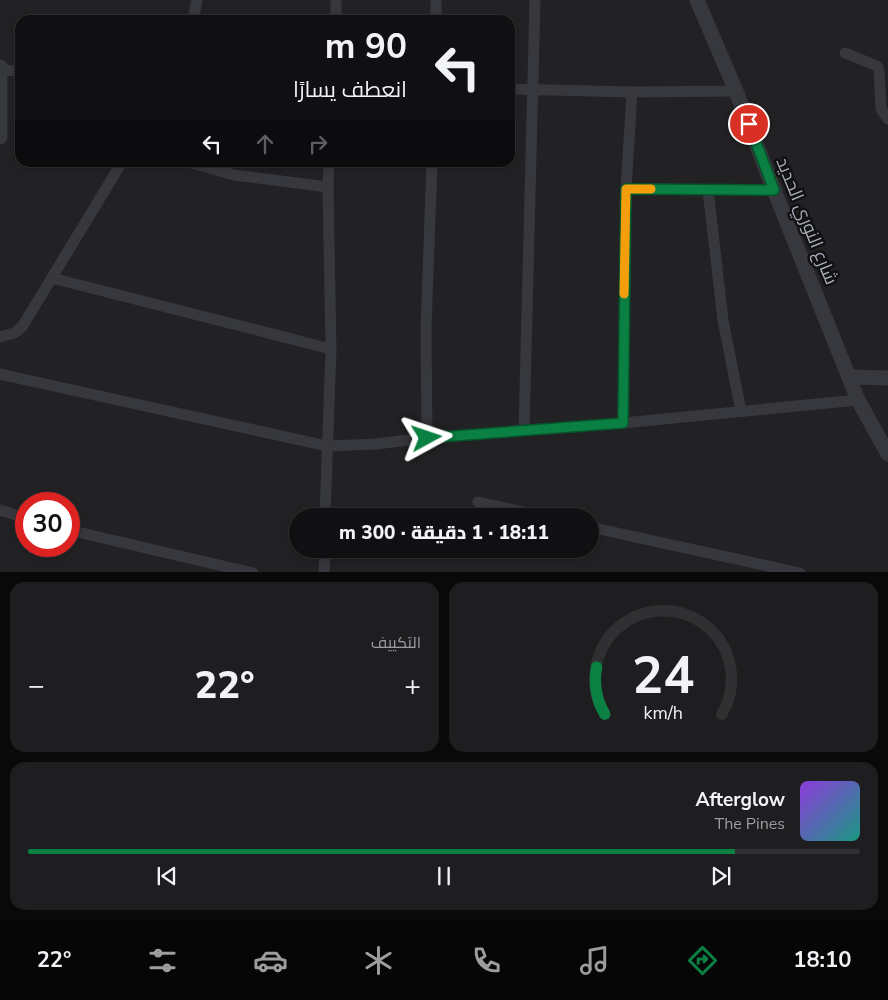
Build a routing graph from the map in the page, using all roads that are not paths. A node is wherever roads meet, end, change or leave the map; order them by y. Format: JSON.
{"nodes":[{"id":1,"x":197,"y":0,"type":"edge"},
{"id":2,"x":336,"y":0,"type":"edge"},
{"id":3,"x":436,"y":0,"type":"edge"},
{"id":4,"x":535,"y":0,"type":"edge"},
{"id":5,"x":697,"y":0,"type":"edge"},
{"id":6,"x":194,"y":15,"type":"edge"},
{"id":7,"x":336,"y":15,"type":"edge"},
{"id":8,"x":436,"y":15,"type":"edge"},
{"id":9,"x":845,"y":53,"type":"dead end"},
{"id":10,"x":0,"y":69,"type":"edge"},
{"id":11,"x":15,"y":70,"type":"edge"},
{"id":12,"x":515,"y":89,"type":"edge"},
{"id":13,"x":533,"y":90,"type":"junction"},
{"id":14,"x":736,"y":91,"type":"junction"},
{"id":15,"x":632,"y":92,"type":"junction"},
{"id":16,"x":888,"y":119,"type":"edge"},
{"id":17,"x":0,"y":137,"type":"edge"},
{"id":18,"x":119,"y":167,"type":"edge"},
{"id":19,"x":208,"y":167,"type":"edge"},
{"id":20,"x":329,"y":167,"type":"edge"},
{"id":21,"x":432,"y":167,"type":"edge"},
{"id":22,"x":328,"y":187,"type":"junction"},
{"id":23,"x":626,"y":189,"type":"junction"},
{"id":24,"x":708,"y":190,"type":"junction"},
{"id":25,"x":774,"y":190,"type":"junction"},
{"id":26,"x":52,"y":278,"type":"junction"},
{"id":27,"x":0,"y":338,"type":"edge"},
{"id":28,"x":331,"y":349,"type":"junction"},
{"id":29,"x":0,"y":374,"type":"edge"},
{"id":30,"x":849,"y":377,"type":"junction"},
{"id":31,"x":888,"y":378,"type":"edge"},
{"id":32,"x":858,"y":400,"type":"junction"},
{"id":33,"x":740,"y":411,"type":"junction"},
{"id":34,"x":623,"y":423,"type":"junction"},
{"id":35,"x":524,"y":430,"type":"junction"},
{"id":36,"x":427,"y":438,"type":"junction"},
{"id":37,"x":327,"y":446,"type":"junction"},
{"id":38,"x":888,"y":454,"type":"edge"},
{"id":39,"x":478,"y":502,"type":"dead end"},
{"id":40,"x":325,"y":508,"type":"edge"},
{"id":41,"x":505,"y":508,"type":"edge"},
{"id":42,"x":0,"y":510,"type":"edge"},
{"id":43,"x":15,"y":515,"type":"edge"},
{"id":44,"x":599,"y":529,"type":"edge"},
{"id":45,"x":80,"y":533,"type":"edge"},
{"id":46,"x":325,"y":558,"type":"edge"},
{"id":47,"x":253,"y":572,"type":"edge"},
{"id":48,"x":324,"y":572,"type":"edge"},
{"id":49,"x":800,"y":572,"type":"edge"}],
"edges":[{"from":1,"to":6,"type":"street"},
{"from":2,"to":7,"type":"street"},
{"from":3,"to":8,"type":"street"},
{"from":4,"to":13,"type":"street"},
{"from":5,"to":14,"type":"street","name":"شارع النوري الحديد"},
{"from":9,"to":16,"type":"street"},
{"from":10,"to":11,"type":"street"},
{"from":10,"to":17,"type":"street"},
{"from":12,"to":13,"type":"street"},
{"from":13,"to":15,"type":"street"},
{"from":13,"to":35,"type":"street"},
{"from":14,"to":15,"type":"street"},
{"from":14,"to":25,"type":"street","name":"شارع النوري الحديد"},
{"from":15,"to":23,"type":"street"},
{"from":18,"to":26,"type":"street"},
{"from":19,"to":22,"type":"street"},
{"from":20,"to":22,"type":"street"},
{"from":21,"to":36,"type":"street"},
{"from":22,"to":28,"type":"street"},
{"from":23,"to":24,"type":"street"},
{"from":23,"to":34,"type":"street"},
{"from":24,"to":25,"type":"street"},
{"from":24,"to":33,"type":"street"},
{"from":25,"to":30,"type":"street","name":"شارع النوري الحديد"},
{"from":26,"to":27,"type":"street"},
{"from":26,"to":28,"type":"street"},
{"from":28,"to":37,"type":"street"},
{"from":29,"to":37,"type":"street"},
{"from":30,"to":31,"type":"street"},
{"from":30,"to":32,"type":"street","name":"شارع النوري الحديد"},
{"from":32,"to":33,"type":"street"},
{"from":32,"to":38,"type":"street","name":"شارع النوري الحديد"},
{"from":33,"to":34,"type":"street"},
{"from":34,"to":35,"type":"street"},
{"from":35,"to":36,"type":"street"},
{"from":36,"to":37,"type":"street"},
{"from":37,"to":40,"type":"street"},
{"from":39,"to":41,"type":"street"},
{"from":42,"to":43,"type":"street"},
{"from":44,"to":49,"type":"street"},
{"from":45,"to":47,"type":"street"},
{"from":46,"to":48,"type":"street"}]}
